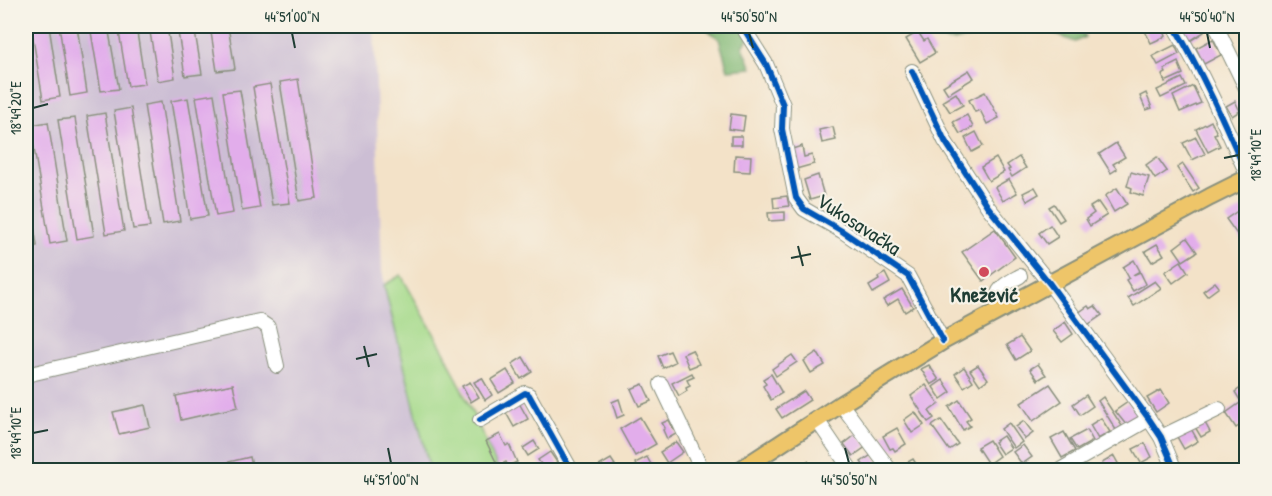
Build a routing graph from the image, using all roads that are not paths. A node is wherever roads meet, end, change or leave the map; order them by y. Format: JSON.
{"nodes":[{"id":1,"x":742,"y":26,"type":"edge"},
{"id":2,"x":1174,"y":26,"type":"edge"},
{"id":3,"x":1216,"y":26,"type":"edge"},
{"id":4,"x":912,"y":71,"type":"dead end"},
{"id":5,"x":1246,"y":88,"type":"edge"},
{"id":6,"x":1246,"y":172,"type":"edge"},
{"id":7,"x":1246,"y":179,"type":"edge"},
{"id":8,"x":1020,"y":276,"type":"dead end"},
{"id":9,"x":1050,"y":284,"type":"junction"},
{"id":10,"x":1004,"y":309,"type":"junction"},
{"id":11,"x":943,"y":341,"type":"junction"},
{"id":12,"x":276,"y":366,"type":"dead end"},
{"id":13,"x":26,"y":375,"type":"edge"},
{"id":14,"x":661,"y":384,"type":"dead end"},
{"id":15,"x":841,"y":404,"type":"junction"},
{"id":16,"x":1219,"y":409,"type":"dead end"},
{"id":17,"x":1149,"y":419,"type":"junction"},
{"id":18,"x":480,"y":420,"type":"dead end"},
{"id":19,"x":817,"y":420,"type":"junction"},
{"id":20,"x":1161,"y":437,"type":"junction"},
{"id":21,"x":743,"y":470,"type":"edge"},
{"id":22,"x":571,"y":471,"type":"edge"},
{"id":23,"x":702,"y":471,"type":"edge"},
{"id":24,"x":851,"y":471,"type":"edge"},
{"id":25,"x":890,"y":471,"type":"edge"},
{"id":26,"x":1060,"y":471,"type":"edge"},
{"id":27,"x":1175,"y":471,"type":"edge"}],
"edges":[{"from":1,"to":11,"type":"street","name":"Vukosavačka"},
{"from":2,"to":6,"type":"street"},
{"from":3,"to":5,"type":"street"},
{"from":4,"to":9,"type":"street"},
{"from":7,"to":9,"type":"main road"},
{"from":8,"to":10,"type":"street"},
{"from":9,"to":10,"type":"main road"},
{"from":9,"to":17,"type":"street"},
{"from":10,"to":11,"type":"main road"},
{"from":11,"to":15,"type":"main road"},
{"from":12,"to":13,"type":"street"},
{"from":14,"to":23,"type":"street"},
{"from":15,"to":19,"type":"main road"},
{"from":15,"to":25,"type":"street"},
{"from":16,"to":20,"type":"street"},
{"from":17,"to":20,"type":"street"},
{"from":17,"to":26,"type":"street"},
{"from":18,"to":22,"type":"street"},
{"from":19,"to":21,"type":"main road"},
{"from":19,"to":24,"type":"street"},
{"from":20,"to":27,"type":"street"}]}
